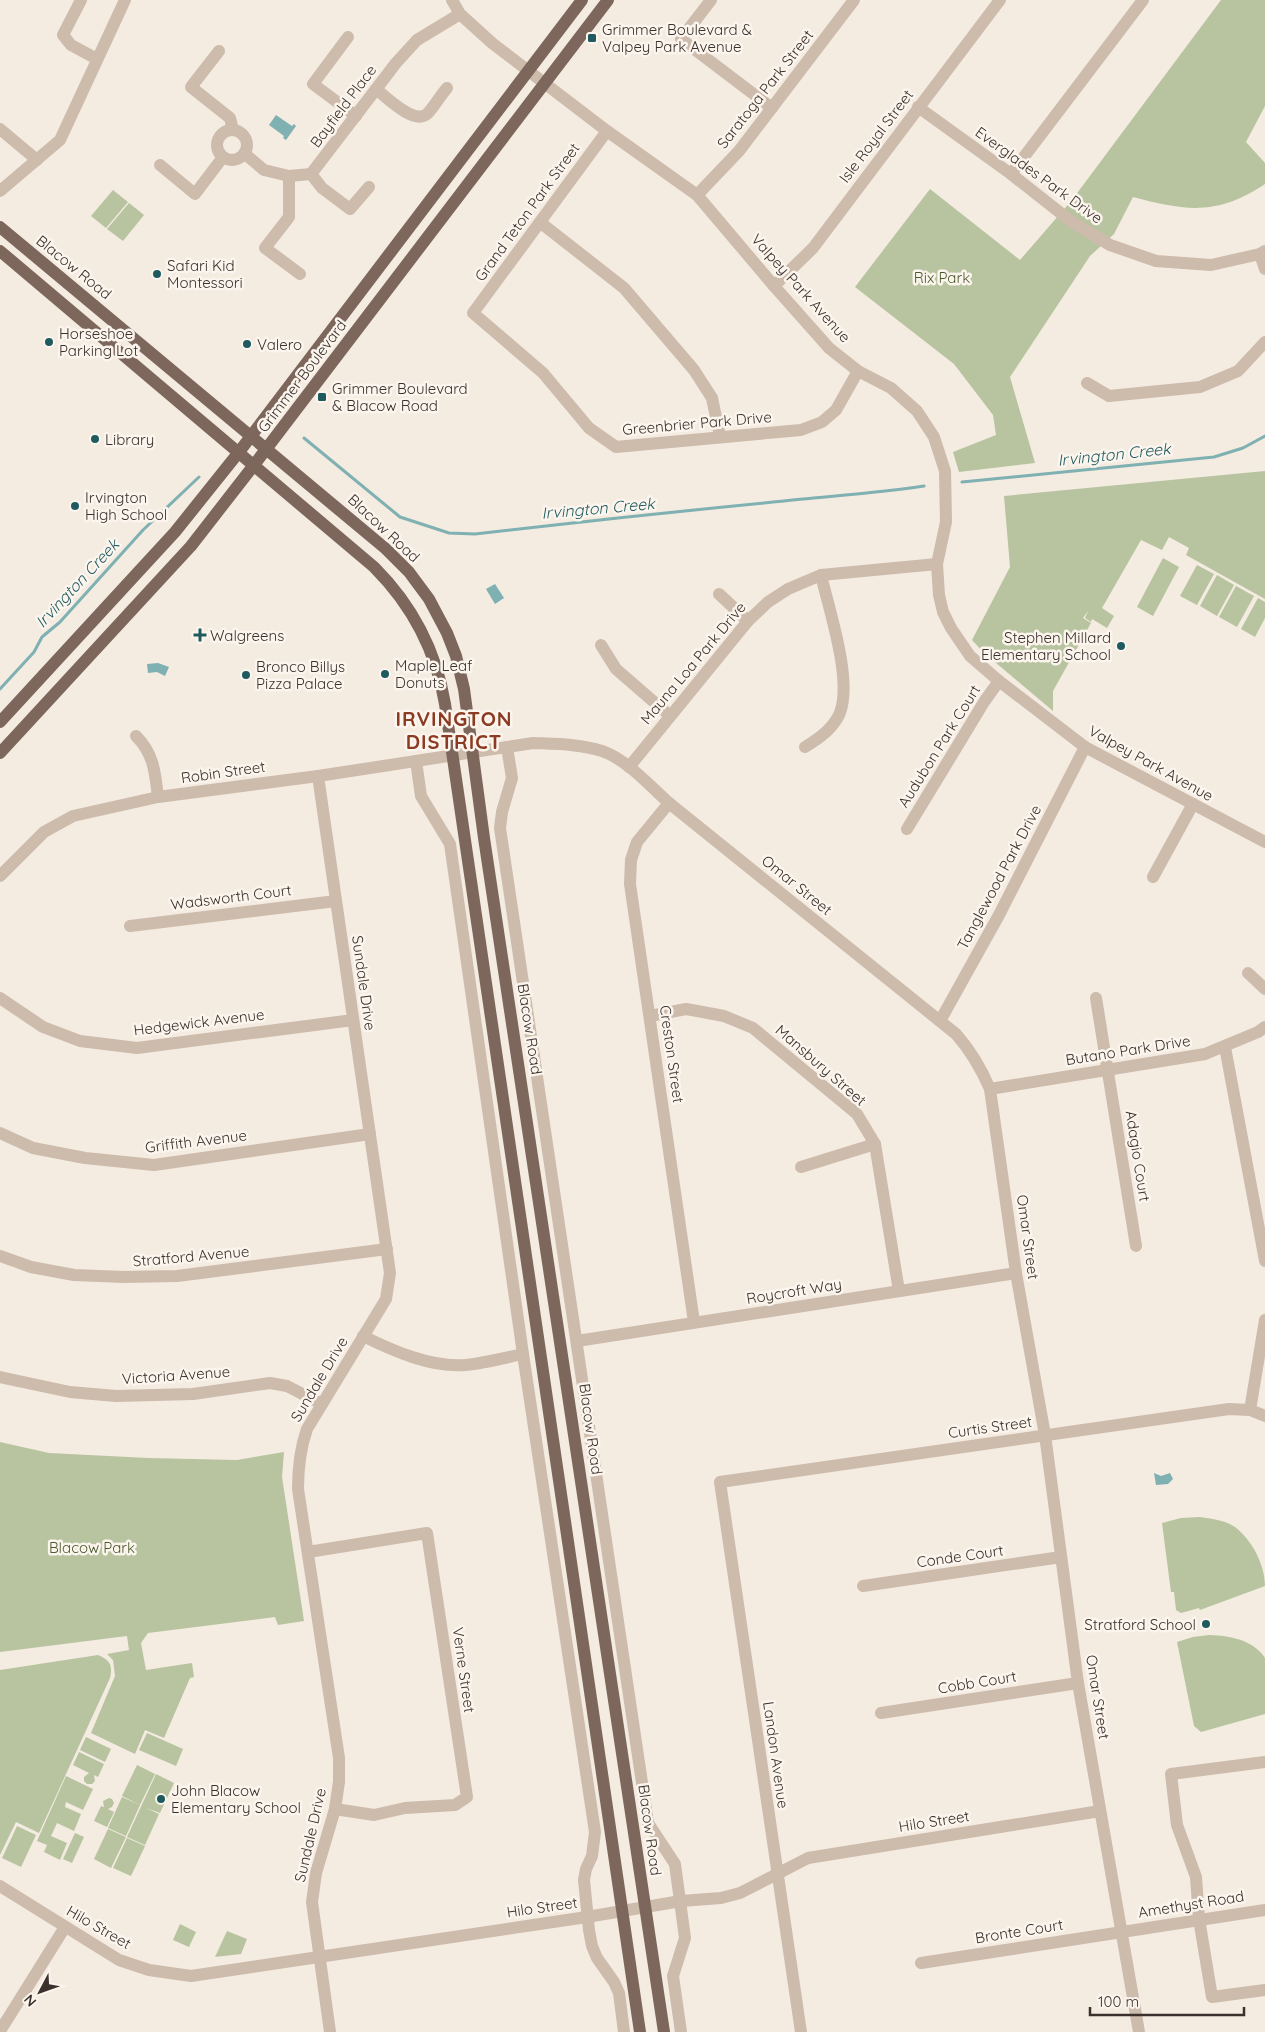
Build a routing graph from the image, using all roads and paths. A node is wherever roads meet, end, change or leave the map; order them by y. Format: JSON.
{"nodes":[{"id":1,"x":81,"y":0,"type":"edge"},
{"id":2,"x":125,"y":0,"type":"edge"},
{"id":3,"x":452,"y":0,"type":"edge"},
{"id":4,"x":582,"y":0,"type":"edge"},
{"id":5,"x":608,"y":0,"type":"edge"},
{"id":6,"x":711,"y":0,"type":"edge"},
{"id":7,"x":854,"y":0,"type":"edge"},
{"id":8,"x":1000,"y":0,"type":"edge"},
{"id":9,"x":1143,"y":0,"type":"edge"},
{"id":10,"x":460,"y":14,"type":"junction"},
{"id":11,"x":348,"y":37,"type":"dead end"},
{"id":12,"x":219,"y":51,"type":"dead end"},
{"id":13,"x":97,"y":59,"type":"junction"},
{"id":14,"x":528,"y":70,"type":"junction"},
{"id":15,"x":544,"y":82,"type":"junction"},
{"id":16,"x":447,"y":88,"type":"dead end"},
{"id":17,"x":376,"y":89,"type":"junction"},
{"id":18,"x":918,"y":107,"type":"junction"},
{"id":19,"x":772,"y":108,"type":"junction"},
{"id":20,"x":356,"y":116,"type":"junction"},
{"id":21,"x":0,"y":129,"type":"edge"},
{"id":22,"x":233,"y":130,"type":"junction"},
{"id":23,"x":607,"y":131,"type":"junction"},
{"id":24,"x":245,"y":154,"type":"junction"},
{"id":25,"x":223,"y":157,"type":"junction"},
{"id":26,"x":37,"y":160,"type":"junction"},
{"id":27,"x":160,"y":165,"type":"dead end"},
{"id":28,"x":312,"y":174,"type":"junction"},
{"id":29,"x":1011,"y":174,"type":"junction"},
{"id":30,"x":289,"y":176,"type":"junction"},
{"id":31,"x":369,"y":187,"type":"dead end"},
{"id":32,"x":0,"y":191,"type":"edge"},
{"id":33,"x":697,"y":195,"type":"junction"},
{"id":34,"x":541,"y":223,"type":"junction"},
{"id":35,"x":0,"y":228,"type":"edge"},
{"id":36,"x":0,"y":251,"type":"edge"},
{"id":37,"x":1262,"y":252,"type":"edge"},
{"id":38,"x":1265,"y":269,"type":"edge"},
{"id":39,"x":300,"y":274,"type":"dead end"},
{"id":40,"x":774,"y":286,"type":"junction"},
{"id":41,"x":473,"y":313,"type":"joint"},
{"id":42,"x":1265,"y":342,"type":"edge"},
{"id":43,"x":858,"y":371,"type":"junction"},
{"id":44,"x":1087,"y":383,"type":"dead end"},
{"id":45,"x":251,"y":435,"type":"junction"},
{"id":46,"x":720,"y":436,"type":"junction"},
{"id":47,"x":267,"y":448,"type":"junction"},
{"id":48,"x":239,"y":452,"type":"junction"},
{"id":49,"x":254,"y":465,"type":"junction"},
{"id":50,"x":937,"y":564,"type":"junction"},
{"id":51,"x":821,"y":575,"type":"junction"},
{"id":52,"x":719,"y":594,"type":"dead end"},
{"id":53,"x":748,"y":621,"type":"junction"},
{"id":54,"x":601,"y":645,"type":"dead end"},
{"id":55,"x":999,"y":681,"type":"junction"},
{"id":56,"x":669,"y":715,"type":"junction"},
{"id":57,"x":0,"y":722,"type":"edge"},
{"id":58,"x":136,"y":736,"type":"dead end"},
{"id":59,"x":507,"y":747,"type":"junction"},
{"id":60,"x":805,"y":747,"type":"dead end"},
{"id":61,"x":1085,"y":747,"type":"junction"},
{"id":62,"x":0,"y":753,"type":"edge"},
{"id":63,"x":472,"y":753,"type":"junction"},
{"id":64,"x":453,"y":756,"type":"junction"},
{"id":65,"x":416,"y":761,"type":"junction"},
{"id":66,"x":629,"y":767,"type":"junction"},
{"id":67,"x":318,"y":776,"type":"junction"},
{"id":68,"x":158,"y":797,"type":"junction"},
{"id":69,"x":669,"y":803,"type":"junction"},
{"id":70,"x":1193,"y":804,"type":"junction"},
{"id":71,"x":907,"y":829,"type":"dead end"},
{"id":72,"x":1263,"y":837,"type":"edge"},
{"id":73,"x":0,"y":876,"type":"edge"},
{"id":74,"x":1153,"y":877,"type":"dead end"},
{"id":75,"x":336,"y":901,"type":"junction"},
{"id":76,"x":130,"y":926,"type":"dead end"},
{"id":77,"x":1248,"y":972,"type":"dead end"},
{"id":78,"x":1265,"y":989,"type":"edge"},
{"id":79,"x":0,"y":998,"type":"edge"},
{"id":80,"x":1096,"y":998,"type":"dead end"},
{"id":81,"x":650,"y":1016,"type":"junction"},
{"id":82,"x":353,"y":1020,"type":"junction"},
{"id":83,"x":940,"y":1021,"type":"junction"},
{"id":84,"x":1265,"y":1026,"type":"edge"},
{"id":85,"x":1225,"y":1047,"type":"junction"},
{"id":86,"x":1108,"y":1070,"type":"junction"},
{"id":87,"x":990,"y":1089,"type":"junction"},
{"id":88,"x":0,"y":1132,"type":"edge"},
{"id":89,"x":370,"y":1134,"type":"junction"},
{"id":90,"x":875,"y":1144,"type":"junction"},
{"id":91,"x":801,"y":1167,"type":"dead end"},
{"id":92,"x":1136,"y":1246,"type":"dead end"},
{"id":93,"x":387,"y":1249,"type":"junction"},
{"id":94,"x":0,"y":1256,"type":"edge"},
{"id":95,"x":1265,"y":1261,"type":"edge"},
{"id":96,"x":1016,"y":1273,"type":"junction"},
{"id":97,"x":899,"y":1291,"type":"junction"},
{"id":98,"x":1265,"y":1320,"type":"edge"},
{"id":99,"x":694,"y":1322,"type":"junction"},
{"id":100,"x":363,"y":1336,"type":"junction"},
{"id":101,"x":577,"y":1341,"type":"junction"},
{"id":102,"x":523,"y":1354,"type":"junction"},
{"id":103,"x":0,"y":1377,"type":"edge"},
{"id":104,"x":322,"y":1404,"type":"junction"},
{"id":105,"x":1250,"y":1410,"type":"junction"},
{"id":106,"x":1265,"y":1416,"type":"edge"},
{"id":107,"x":1044,"y":1435,"type":"junction"},
{"id":108,"x":720,"y":1482,"type":"joint"},
{"id":109,"x":308,"y":1552,"type":"junction"},
{"id":110,"x":1061,"y":1557,"type":"junction"},
{"id":111,"x":863,"y":1586,"type":"dead end"},
{"id":112,"x":1078,"y":1684,"type":"junction"},
{"id":113,"x":881,"y":1713,"type":"dead end"},
{"id":114,"x":1265,"y":1762,"type":"edge"},
{"id":115,"x":335,"y":1809,"type":"junction"},
{"id":116,"x":1100,"y":1811,"type":"junction"},
{"id":117,"x":776,"y":1875,"type":"junction"},
{"id":118,"x":0,"y":1886,"type":"edge"},
{"id":119,"x":680,"y":1901,"type":"junction"},
{"id":120,"x":644,"y":1907,"type":"junction"},
{"id":121,"x":621,"y":1910,"type":"junction"},
{"id":122,"x":1265,"y":1910,"type":"edge"},
{"id":123,"x":587,"y":1917,"type":"junction"},
{"id":124,"x":1199,"y":1919,"type":"junction"},
{"id":125,"x":65,"y":1927,"type":"junction"},
{"id":126,"x":1122,"y":1931,"type":"junction"},
{"id":127,"x":318,"y":1956,"type":"junction"},
{"id":128,"x":921,"y":1964,"type":"dead end"},
{"id":129,"x":1265,"y":1990,"type":"edge"},
{"id":130,"x":1,"y":2030,"type":"edge"},
{"id":131,"x":330,"y":2032,"type":"edge"},
{"id":132,"x":624,"y":2032,"type":"edge"},
{"id":133,"x":640,"y":2032,"type":"edge"},
{"id":134,"x":664,"y":2032,"type":"edge"},
{"id":135,"x":681,"y":2032,"type":"edge"},
{"id":136,"x":801,"y":2032,"type":"edge"},
{"id":137,"x":1139,"y":2032,"type":"edge"}],
"edges":[{"from":1,"to":13,"type":"street"},
{"from":2,"to":13,"type":"street"},
{"from":3,"to":10,"type":"street","name":"Valpey Park Avenue"},
{"from":4,"to":14,"type":"main road","name":"Grimmer Boulevard"},
{"from":5,"to":15,"type":"main road","name":"Grimmer Boulevard"},
{"from":6,"to":19,"type":"street"},
{"from":7,"to":19,"type":"street","name":"Saratoga Park Street"},
{"from":8,"to":18,"type":"street","name":"Isle Royal Street"},
{"from":9,"to":29,"type":"street"},
{"from":10,"to":14,"type":"street","name":"Valpey Park Avenue"},
{"from":10,"to":17,"type":"street","name":"Bayfield Place"},
{"from":11,"to":20,"type":"street"},
{"from":12,"to":22,"type":"street"},
{"from":13,"to":26,"type":"street"},
{"from":14,"to":15,"type":"street","name":"Valpey Park Avenue"},
{"from":14,"to":45,"type":"main road","name":"Grimmer Boulevard"},
{"from":15,"to":23,"type":"street","name":"Valpey Park Avenue"},
{"from":15,"to":47,"type":"main road","name":"Grimmer Boulevard"},
{"from":16,"to":17,"type":"street"},
{"from":17,"to":20,"type":"street","name":"Bayfield Place"},
{"from":18,"to":29,"type":"street","name":"Everglades Park Drive"},
{"from":18,"to":40,"type":"street","name":"Isle Royal Street"},
{"from":19,"to":33,"type":"street","name":"Saratoga Park Street"},
{"from":20,"to":28,"type":"street","name":"Bayfield Place"},
{"from":21,"to":26,"type":"street"},
{"from":22,"to":24,"type":"street"},
{"from":22,"to":25,"type":"street"},
{"from":23,"to":33,"type":"street","name":"Valpey Park Avenue"},
{"from":23,"to":34,"type":"street","name":"Grand Teton Park Street"},
{"from":24,"to":25,"type":"street"},
{"from":24,"to":30,"type":"street"},
{"from":25,"to":27,"type":"street"},
{"from":26,"to":32,"type":"street"},
{"from":28,"to":30,"type":"street"},
{"from":28,"to":31,"type":"street"},
{"from":29,"to":37,"type":"street","name":"Everglades Park Drive"},
{"from":30,"to":39,"type":"street"},
{"from":33,"to":40,"type":"street","name":"Valpey Park Avenue"},
{"from":34,"to":41,"type":"street","name":"Grand Teton Park Street"},
{"from":34,"to":46,"type":"street"},
{"from":35,"to":45,"type":"main road","name":"Blacow Road"},
{"from":36,"to":48,"type":"main road"},
{"from":37,"to":38,"type":"street"},
{"from":40,"to":43,"type":"street","name":"Valpey Park Avenue"},
{"from":41,"to":46,"type":"street","name":"Greenbrier Park Drive"},
{"from":42,"to":44,"type":"street"},
{"from":43,"to":46,"type":"street","name":"Greenbrier Park Drive"},
{"from":43,"to":50,"type":"street","name":"Valpey Park Avenue"},
{"from":45,"to":47,"type":"main road","name":"Blacow Road"},
{"from":45,"to":48,"type":"main road","name":"Grimmer Boulevard"},
{"from":47,"to":49,"type":"main road","name":"Grimmer Boulevard"},
{"from":47,"to":63,"type":"main road","name":"Blacow Road"},
{"from":48,"to":49,"type":"main road"},
{"from":48,"to":57,"type":"main road","name":"Grimmer Boulevard"},
{"from":49,"to":62,"type":"main road","name":"Grimmer Boulevard"},
{"from":49,"to":64,"type":"main road"},
{"from":50,"to":51,"type":"street","name":"Mauna Loa Park Drive"},
{"from":50,"to":55,"type":"street","name":"Valpey Park Avenue"},
{"from":51,"to":53,"type":"street","name":"Mauna Loa Park Drive"},
{"from":51,"to":60,"type":"street"},
{"from":52,"to":53,"type":"street"},
{"from":53,"to":56,"type":"street","name":"Mauna Loa Park Drive"},
{"from":54,"to":56,"type":"street"},
{"from":55,"to":61,"type":"street","name":"Valpey Park Avenue"},
{"from":55,"to":71,"type":"street","name":"Audubon Park Court"},
{"from":56,"to":66,"type":"street","name":"Mauna Loa Park Drive"},
{"from":58,"to":68,"type":"street"},
{"from":59,"to":63,"type":"street","name":"Omar Street"},
{"from":59,"to":66,"type":"street","name":"Omar Street"},
{"from":59,"to":101,"type":"street","name":"Blacow Road"},
{"from":61,"to":70,"type":"street","name":"Valpey Park Avenue"},
{"from":61,"to":83,"type":"street","name":"Tanglewood Park Drive"},
{"from":63,"to":64,"type":"street","name":"Robin Street"},
{"from":63,"to":120,"type":"main road","name":"Blacow Road"},
{"from":64,"to":65,"type":"street","name":"Robin Street"},
{"from":64,"to":121,"type":"main road"},
{"from":65,"to":67,"type":"street","name":"Robin Street"},
{"from":65,"to":102,"type":"street"},
{"from":66,"to":69,"type":"street","name":"Omar Street"},
{"from":67,"to":68,"type":"street","name":"Robin Street"},
{"from":67,"to":75,"type":"street","name":"Sundale Drive"},
{"from":68,"to":73,"type":"street","name":"Robin Street"},
{"from":69,"to":81,"type":"street","name":"Creston Street"},
{"from":69,"to":83,"type":"street","name":"Omar Street"},
{"from":70,"to":72,"type":"street","name":"Valpey Park Avenue"},
{"from":70,"to":74,"type":"street"},
{"from":75,"to":76,"type":"street","name":"Wadsworth Court"},
{"from":75,"to":82,"type":"street","name":"Sundale Drive"},
{"from":77,"to":78,"type":"street"},
{"from":79,"to":82,"type":"street","name":"Hedgewick Avenue"},
{"from":80,"to":86,"type":"street","name":"Adagio Court"},
{"from":81,"to":90,"type":"street","name":"Mansbury Street"},
{"from":81,"to":99,"type":"street","name":"Creston Street"},
{"from":82,"to":89,"type":"street","name":"Sundale Drive"},
{"from":83,"to":87,"type":"street","name":"Omar Street"},
{"from":84,"to":85,"type":"street","name":"Butano Park Drive"},
{"from":85,"to":86,"type":"street","name":"Butano Park Drive"},
{"from":85,"to":95,"type":"street"},
{"from":86,"to":87,"type":"street","name":"Butano Park Drive"},
{"from":86,"to":92,"type":"street","name":"Adagio Court"},
{"from":87,"to":96,"type":"street","name":"Omar Street"},
{"from":88,"to":89,"type":"street","name":"Griffith Avenue"},
{"from":89,"to":93,"type":"street","name":"Sundale Drive"},
{"from":90,"to":91,"type":"street"},
{"from":90,"to":97,"type":"street","name":"Mansbury Street"},
{"from":93,"to":94,"type":"street","name":"Stratford Avenue"},
{"from":93,"to":100,"type":"street","name":"Sundale Drive"},
{"from":96,"to":97,"type":"street","name":"Roycroft Way"},
{"from":96,"to":107,"type":"street","name":"Omar Street"},
{"from":97,"to":99,"type":"street","name":"Roycroft Way"},
{"from":98,"to":105,"type":"street"},
{"from":99,"to":101,"type":"street","name":"Roycroft Way"},
{"from":100,"to":102,"type":"street"},
{"from":100,"to":104,"type":"street","name":"Sundale Drive"},
{"from":101,"to":119,"type":"street","name":"Blacow Road"},
{"from":102,"to":123,"type":"street"},
{"from":103,"to":104,"type":"street","name":"Victoria Avenue"},
{"from":104,"to":109,"type":"street","name":"Sundale Drive"},
{"from":105,"to":106,"type":"street","name":"Curtis Street"},
{"from":105,"to":107,"type":"street","name":"Curtis Street"},
{"from":107,"to":108,"type":"street","name":"Curtis Street"},
{"from":107,"to":110,"type":"street","name":"Omar Street"},
{"from":108,"to":117,"type":"street","name":"Landon Avenue"},
{"from":109,"to":115,"type":"street","name":"Sundale Drive"},
{"from":109,"to":115,"type":"street","name":"Verne Street"},
{"from":110,"to":111,"type":"street","name":"Conde Court"},
{"from":110,"to":112,"type":"street","name":"Omar Street"},
{"from":112,"to":113,"type":"street","name":"Cobb Court"},
{"from":112,"to":116,"type":"street","name":"Omar Street"},
{"from":114,"to":124,"type":"street"},
{"from":115,"to":127,"type":"street","name":"Sundale Drive"},
{"from":116,"to":117,"type":"street","name":"Hilo Street"},
{"from":116,"to":126,"type":"street","name":"Omar Street"},
{"from":117,"to":119,"type":"street","name":"Hilo Street"},
{"from":117,"to":136,"type":"street","name":"Landon Avenue"},
{"from":118,"to":125,"type":"street","name":"Hilo Street"},
{"from":119,"to":120,"type":"street","name":"Hilo Street"},
{"from":119,"to":135,"type":"street","name":"Blacow Road"},
{"from":120,"to":121,"type":"street","name":"Hilo Street"},
{"from":120,"to":134,"type":"main road","name":"Blacow Road"},
{"from":121,"to":123,"type":"street","name":"Hilo Street"},
{"from":121,"to":133,"type":"main road"},
{"from":122,"to":124,"type":"street","name":"Amethyst Road"},
{"from":123,"to":127,"type":"street","name":"Hilo Street"},
{"from":123,"to":132,"type":"street"},
{"from":124,"to":126,"type":"street","name":"Amethyst Road"},
{"from":124,"to":129,"type":"street"},
{"from":125,"to":127,"type":"street","name":"Hilo Street"},
{"from":125,"to":130,"type":"street"},
{"from":126,"to":128,"type":"street","name":"Bronte Court"},
{"from":126,"to":137,"type":"street","name":"Omar Street"},
{"from":127,"to":131,"type":"street","name":"Sundale Drive"}]}
